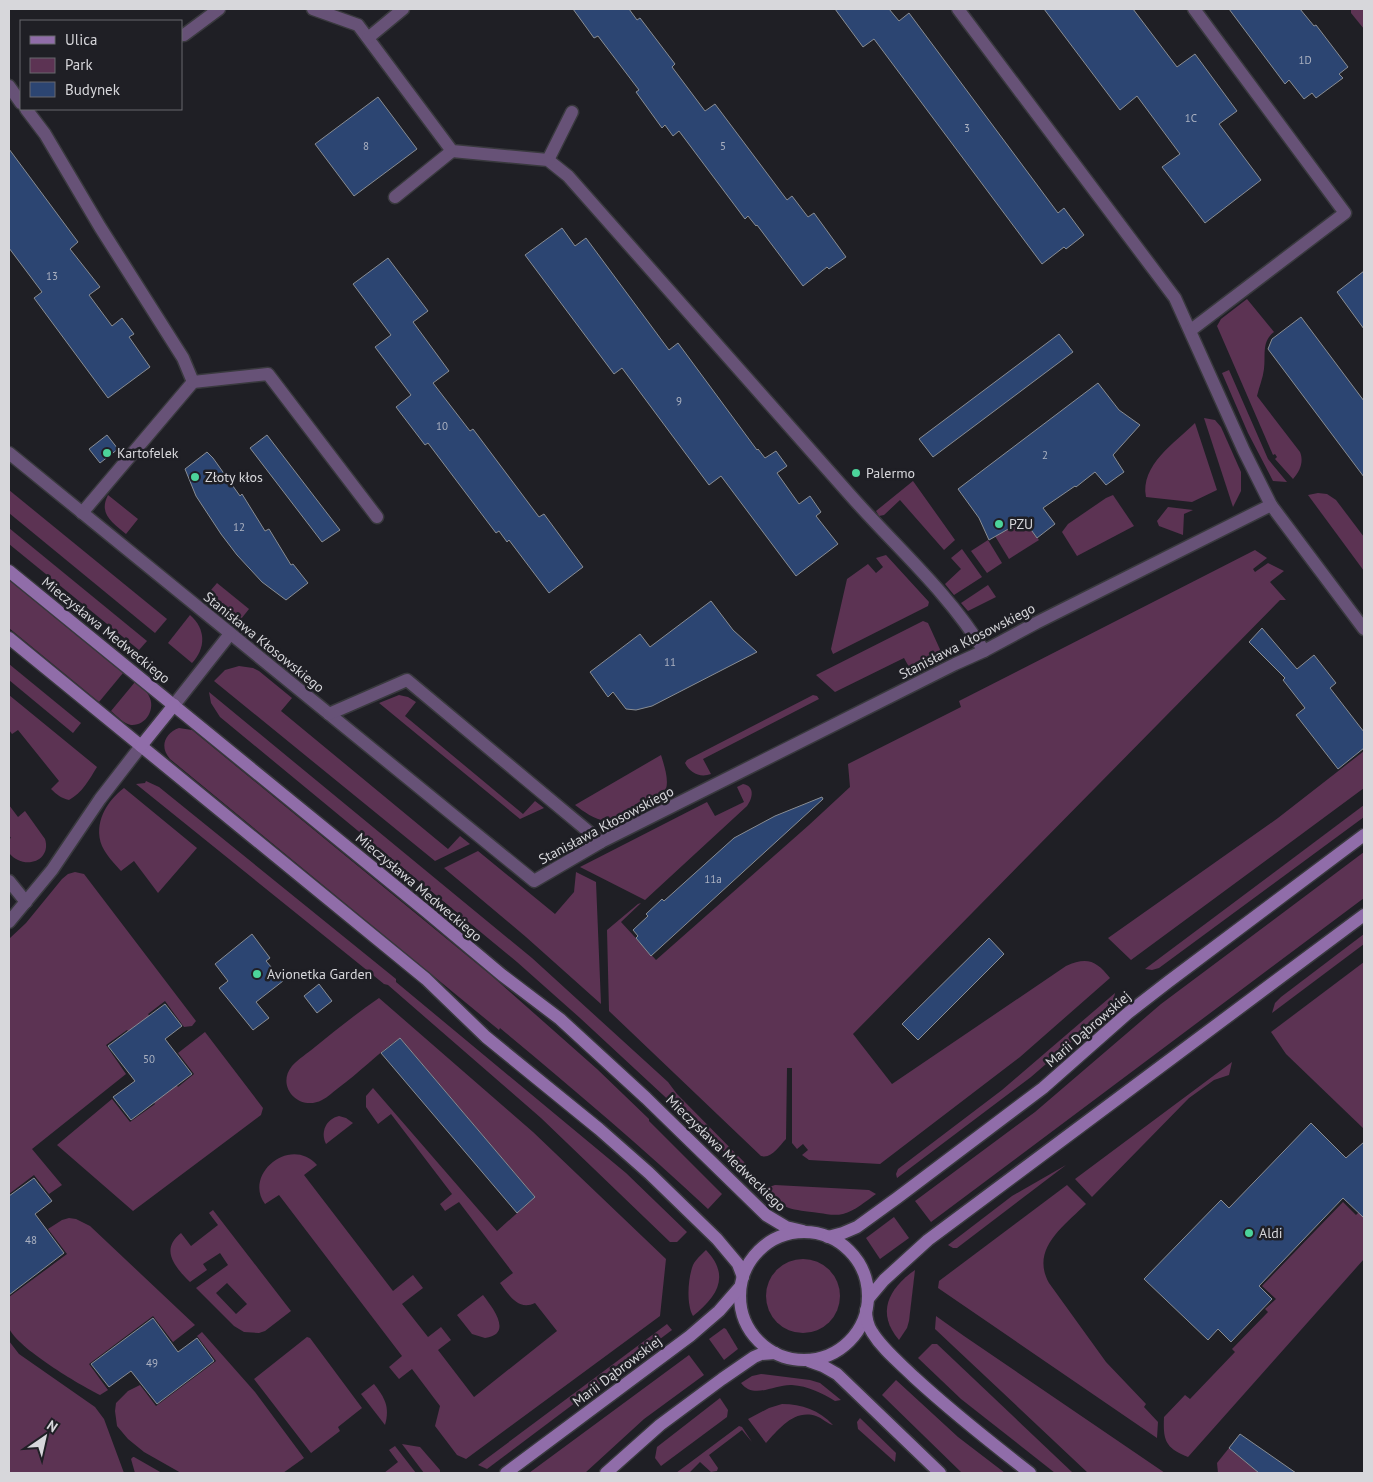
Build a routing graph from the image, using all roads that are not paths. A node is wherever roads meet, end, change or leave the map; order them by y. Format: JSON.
{"nodes":[{"id":1,"x":219,"y":9,"type":"edge"},
{"id":2,"x":313,"y":9,"type":"edge"},
{"id":3,"x":403,"y":9,"type":"edge"},
{"id":4,"x":958,"y":9,"type":"edge"},
{"id":5,"x":1194,"y":9,"type":"edge"},
{"id":6,"x":184,"y":35,"type":"dead end"},
{"id":7,"x":368,"y":38,"type":"junction"},
{"id":8,"x":9,"y":86,"type":"edge"},
{"id":9,"x":20,"y":102,"type":"edge"},
{"id":10,"x":27,"y":110,"type":"edge"},
{"id":11,"x":572,"y":112,"type":"dead end"},
{"id":12,"x":452,"y":151,"type":"junction"},
{"id":13,"x":548,"y":160,"type":"junction"},
{"id":14,"x":395,"y":197,"type":"dead end"},
{"id":15,"x":1191,"y":330,"type":"junction"},
{"id":16,"x":192,"y":382,"type":"junction"},
{"id":17,"x":9,"y":453,"type":"edge"},
{"id":18,"x":1271,"y":505,"type":"junction"},
{"id":19,"x":82,"y":513,"type":"junction"},
{"id":20,"x":377,"y":517,"type":"dead end"},
{"id":21,"x":9,"y":571,"type":"edge"},
{"id":22,"x":1364,"y":629,"type":"edge"},
{"id":23,"x":230,"y":634,"type":"junction"},
{"id":24,"x":9,"y":638,"type":"edge"},
{"id":25,"x":984,"y":651,"type":"junction"},
{"id":26,"x":174,"y":705,"type":"junction"},
{"id":27,"x":329,"y":714,"type":"junction"},
{"id":28,"x":142,"y":746,"type":"junction"},
{"id":29,"x":1364,"y":834,"type":"edge"},
{"id":30,"x":601,"y":842,"type":"junction"},
{"id":31,"x":9,"y":881,"type":"edge"},
{"id":32,"x":26,"y":902,"type":"junction"},
{"id":33,"x":1364,"y":915,"type":"edge"},
{"id":34,"x":9,"y":922,"type":"edge"},
{"id":35,"x":803,"y":1231,"type":"junction"},
{"id":36,"x":828,"y":1237,"type":"junction"},
{"id":37,"x":741,"y":1282,"type":"junction"},
{"id":38,"x":867,"y":1305,"type":"junction"},
{"id":39,"x":775,"y":1352,"type":"junction"},
{"id":40,"x":807,"y":1360,"type":"junction"},
{"id":41,"x":506,"y":1473,"type":"edge"},
{"id":42,"x":606,"y":1473,"type":"edge"},
{"id":43,"x":940,"y":1473,"type":"edge"},
{"id":44,"x":1030,"y":1473,"type":"edge"}],
"edges":[{"from":1,"to":6,"type":"street"},
{"from":2,"to":7,"type":"street"},
{"from":3,"to":7,"type":"street"},
{"from":4,"to":15,"type":"street"},
{"from":5,"to":15,"type":"street"},
{"from":7,"to":12,"type":"street"},
{"from":8,"to":9,"type":"street"},
{"from":10,"to":16,"type":"street"},
{"from":11,"to":13,"type":"street"},
{"from":12,"to":13,"type":"street"},
{"from":12,"to":14,"type":"street"},
{"from":13,"to":25,"type":"street"},
{"from":15,"to":18,"type":"street"},
{"from":16,"to":19,"type":"street"},
{"from":16,"to":20,"type":"street"},
{"from":17,"to":19,"type":"street","name":"Stanisława Kłosowskiego"},
{"from":18,"to":22,"type":"street"},
{"from":18,"to":25,"type":"street","name":"Stanisława Kłosowskiego"},
{"from":19,"to":23,"type":"street","name":"Stanisława Kłosowskiego"},
{"from":21,"to":26,"type":"street","name":"Mieczysława Medweckiego"},
{"from":23,"to":26,"type":"street"},
{"from":23,"to":27,"type":"street","name":"Stanisława Kłosowskiego"},
{"from":24,"to":28,"type":"street"},
{"from":25,"to":30,"type":"street","name":"Stanisława Kłosowskiego"},
{"from":26,"to":28,"type":"street"},
{"from":26,"to":35,"type":"street","name":"Mieczysława Medweckiego"},
{"from":27,"to":30,"type":"street"},
{"from":27,"to":30,"type":"street","name":"Stanisława Kłosowskiego"},
{"from":28,"to":32,"type":"street"},
{"from":28,"to":37,"type":"street"},
{"from":29,"to":36,"type":"street","name":"Marii Dąbrowskiej"},
{"from":31,"to":32,"type":"street"},
{"from":32,"to":34,"type":"street"},
{"from":33,"to":38,"type":"street"},
{"from":35,"to":36,"type":"street"},
{"from":35,"to":37,"type":"street"},
{"from":36,"to":38,"type":"street"},
{"from":37,"to":39,"type":"street"},
{"from":37,"to":41,"type":"street","name":"Marii Dąbrowskiej"},
{"from":38,"to":40,"type":"street"},
{"from":38,"to":44,"type":"street"},
{"from":39,"to":40,"type":"street"},
{"from":39,"to":42,"type":"street"},
{"from":40,"to":43,"type":"street"}]}
